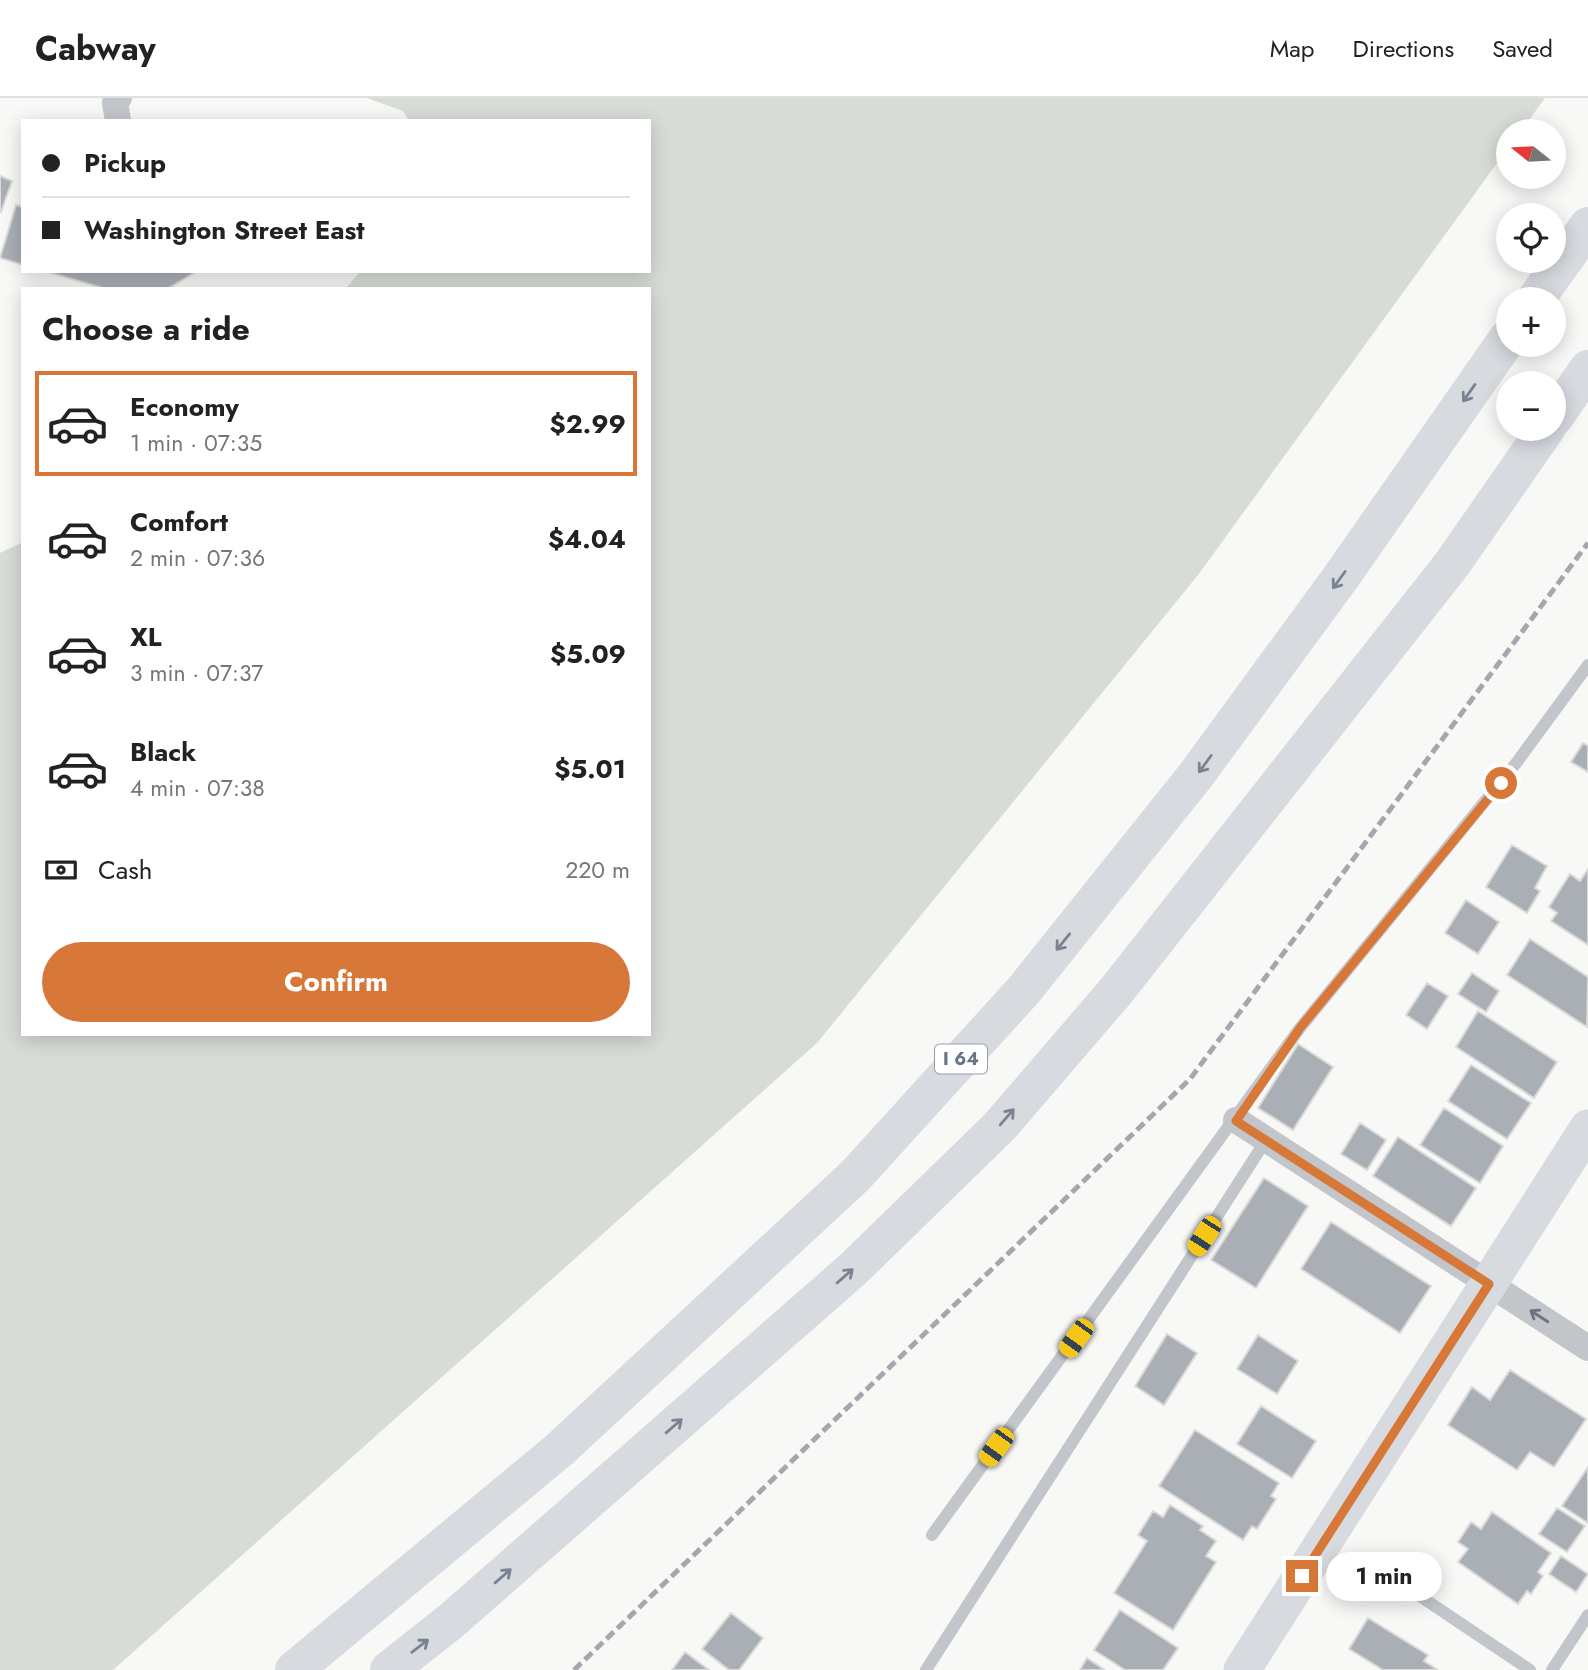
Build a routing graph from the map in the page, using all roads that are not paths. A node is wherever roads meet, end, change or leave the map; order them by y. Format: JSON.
{"nodes":[{"id":1,"x":119,"y":98,"type":"edge"},
{"id":2,"x":118,"y":119,"type":"edge"},
{"id":3,"x":1588,"y":226,"type":"edge"},
{"id":4,"x":1545,"y":287,"type":"edge"},
{"id":5,"x":1496,"y":355,"type":"edge"},
{"id":6,"x":1588,"y":369,"type":"edge"},
{"id":7,"x":1566,"y":401,"type":"edge"},
{"id":8,"x":1538,"y":441,"type":"edge"},
{"id":9,"x":1588,"y":665,"type":"edge"},
{"id":10,"x":1236,"y":1121,"type":"junction"},
{"id":11,"x":1588,"y":1128,"type":"edge"},
{"id":12,"x":1266,"y":1140,"type":"junction"},
{"id":13,"x":1489,"y":1284,"type":"junction"},
{"id":14,"x":1588,"y":1348,"type":"edge"},
{"id":15,"x":932,"y":1535,"type":"dead end"},
{"id":16,"x":1378,"y":1568,"type":"dead end"},
{"id":17,"x":1588,"y":1616,"type":"edge"},
{"id":18,"x":1554,"y":1669,"type":"edge"},
{"id":19,"x":294,"y":1670,"type":"edge"},
{"id":20,"x":389,"y":1670,"type":"edge"},
{"id":21,"x":926,"y":1670,"type":"edge"},
{"id":22,"x":1242,"y":1670,"type":"edge"},
{"id":23,"x":1530,"y":1670,"type":"edge"}],
"edges":[{"from":1,"to":2,"type":"street"},
{"from":3,"to":4,"type":"highway"},
{"from":5,"to":19,"type":"highway","number":"I 64","one_way":true},
{"from":6,"to":7,"type":"highway"},
{"from":20,"to":8,"type":"highway","one_way":true},
{"from":9,"to":10,"type":"lane"},
{"from":10,"to":12,"type":"street"},
{"from":10,"to":15,"type":"lane"},
{"from":11,"to":13,"type":"street"},
{"from":12,"to":13,"type":"street"},
{"from":12,"to":21,"type":"lane"},
{"from":14,"to":13,"type":"street","one_way":true},
{"from":13,"to":22,"type":"street"},
{"from":16,"to":23,"type":"lane"},
{"from":17,"to":18,"type":"lane"}]}
